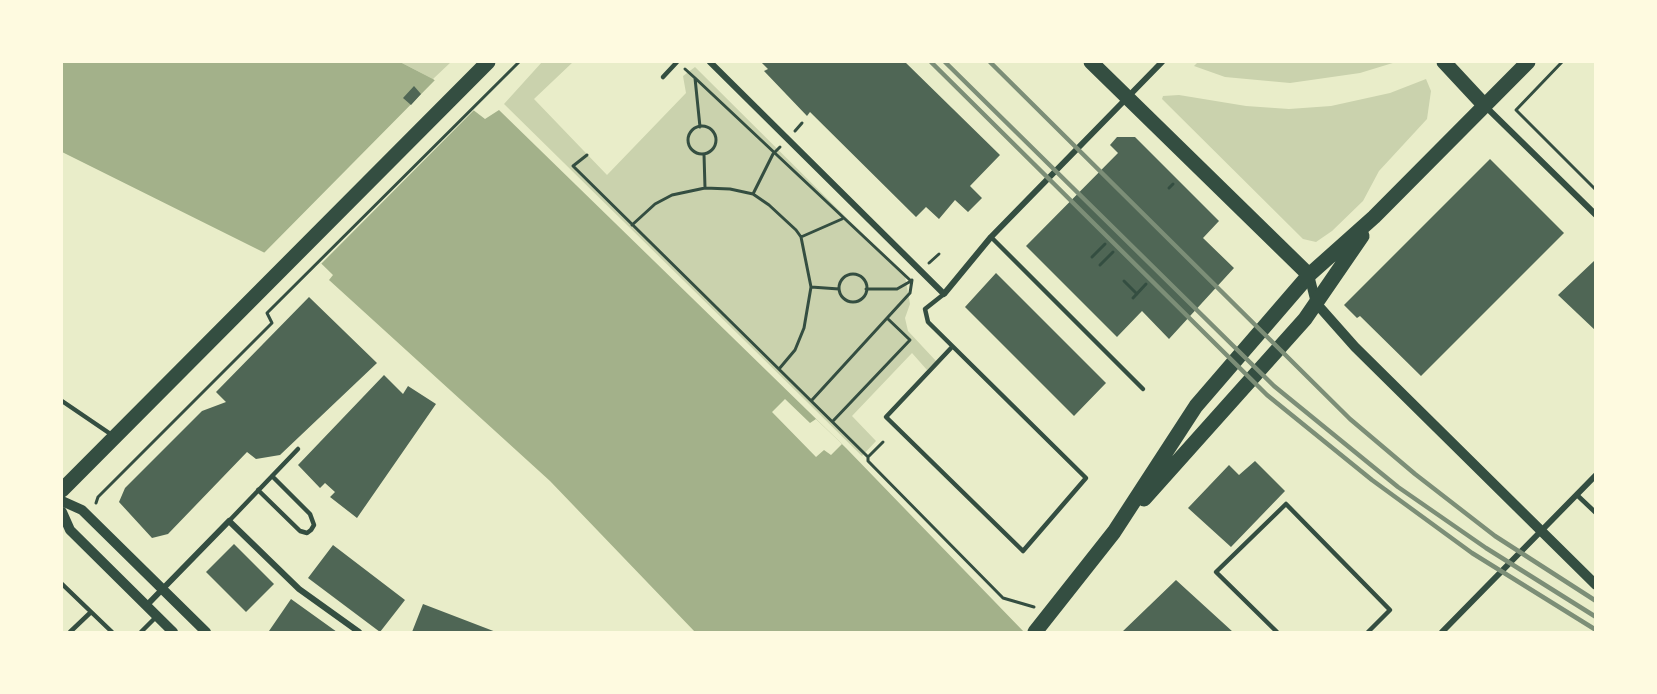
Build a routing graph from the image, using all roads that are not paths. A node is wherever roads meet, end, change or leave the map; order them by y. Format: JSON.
{"nodes":[{"id":1,"x":488,"y":62,"type":"edge"},
{"id":2,"x":677,"y":62,"type":"edge"},
{"id":3,"x":710,"y":62,"type":"edge"},
{"id":4,"x":1091,"y":62,"type":"edge"},
{"id":5,"x":1162,"y":62,"type":"edge"},
{"id":6,"x":1444,"y":62,"type":"edge"},
{"id":7,"x":1528,"y":62,"type":"edge"},
{"id":8,"x":663,"y":77,"type":"dead end"},
{"id":9,"x":1127,"y":96,"type":"junction"},
{"id":10,"x":1484,"y":105,"type":"junction"},
{"id":11,"x":1596,"y":215,"type":"edge"},
{"id":12,"x":1374,"y":217,"type":"junction"},
{"id":13,"x":991,"y":237,"type":"junction"},
{"id":14,"x":1309,"y":275,"type":"junction"},
{"id":15,"x":944,"y":294,"type":"junction"},
{"id":16,"x":1316,"y":303,"type":"junction"},
{"id":17,"x":952,"y":347,"type":"junction"},
{"id":18,"x":1143,"y":389,"type":"dead end"},
{"id":19,"x":62,"y":401,"type":"edge"},
{"id":20,"x":114,"y":437,"type":"junction"},
{"id":21,"x":298,"y":449,"type":"dead end"},
{"id":22,"x":1596,"y":475,"type":"edge"},
{"id":23,"x":272,"y":476,"type":"junction"},
{"id":24,"x":62,"y":489,"type":"edge"},
{"id":25,"x":258,"y":490,"type":"junction"},
{"id":26,"x":1576,"y":495,"type":"junction"},
{"id":27,"x":62,"y":501,"type":"edge"},
{"id":28,"x":62,"y":512,"type":"edge"},
{"id":29,"x":1596,"y":513,"type":"edge"},
{"id":30,"x":229,"y":521,"type":"junction"},
{"id":31,"x":1542,"y":530,"type":"junction"},
{"id":32,"x":1114,"y":532,"type":"junction"},
{"id":33,"x":62,"y":584,"type":"edge"},
{"id":34,"x":1596,"y":585,"type":"edge"},
{"id":35,"x":162,"y":590,"type":"junction"},
{"id":36,"x":146,"y":606,"type":"junction"},
{"id":37,"x":91,"y":612,"type":"junction"},
{"id":38,"x":157,"y":616,"type":"junction"},
{"id":39,"x":70,"y":633,"type":"edge"},
{"id":40,"x":112,"y":633,"type":"edge"},
{"id":41,"x":141,"y":633,"type":"edge"},
{"id":42,"x":173,"y":633,"type":"edge"},
{"id":43,"x":206,"y":633,"type":"edge"},
{"id":44,"x":359,"y":633,"type":"edge"},
{"id":45,"x":1035,"y":633,"type":"edge"},
{"id":46,"x":1277,"y":633,"type":"edge"},
{"id":47,"x":1368,"y":633,"type":"edge"},
{"id":48,"x":1442,"y":633,"type":"edge"}],
"edges":[{"from":1,"to":20,"type":"main road"},
{"from":2,"to":8,"type":"lane"},
{"from":3,"to":15,"type":"street"},
{"from":4,"to":9,"type":"main road"},
{"from":5,"to":9,"type":"street"},
{"from":6,"to":10,"type":"main road"},
{"from":7,"to":10,"type":"main road"},
{"from":9,"to":13,"type":"street"},
{"from":9,"to":14,"type":"main road"},
{"from":10,"to":11,"type":"street"},
{"from":10,"to":12,"type":"main road"},
{"from":12,"to":14,"type":"main road"},
{"from":12,"to":16,"type":"main road"},
{"from":13,"to":15,"type":"street"},
{"from":13,"to":18,"type":"lane"},
{"from":14,"to":16,"type":"street"},
{"from":14,"to":32,"type":"main road"},
{"from":15,"to":17,"type":"lane"},
{"from":16,"to":31,"type":"street"},
{"from":16,"to":32,"type":"main road"},
{"from":17,"to":17,"type":"lane"},
{"from":19,"to":20,"type":"lane"},
{"from":20,"to":24,"type":"main road"},
{"from":21,"to":23,"type":"lane"},
{"from":22,"to":26,"type":"street"},
{"from":23,"to":25,"type":"lane"},
{"from":23,"to":25,"type":"lane"},
{"from":25,"to":30,"type":"lane"},
{"from":26,"to":29,"type":"lane"},
{"from":26,"to":31,"type":"street"},
{"from":27,"to":35,"type":"street"},
{"from":28,"to":36,"type":"street"},
{"from":30,"to":35,"type":"street"},
{"from":30,"to":44,"type":"street"},
{"from":31,"to":34,"type":"street"},
{"from":31,"to":48,"type":"street"},
{"from":32,"to":45,"type":"main road"},
{"from":33,"to":37,"type":"lane"},
{"from":35,"to":36,"type":"street"},
{"from":35,"to":43,"type":"street"},
{"from":36,"to":38,"type":"street"},
{"from":37,"to":39,"type":"lane"},
{"from":37,"to":40,"type":"lane"},
{"from":38,"to":41,"type":"lane"},
{"from":38,"to":42,"type":"street"},
{"from":46,"to":47,"type":"lane"}]}
